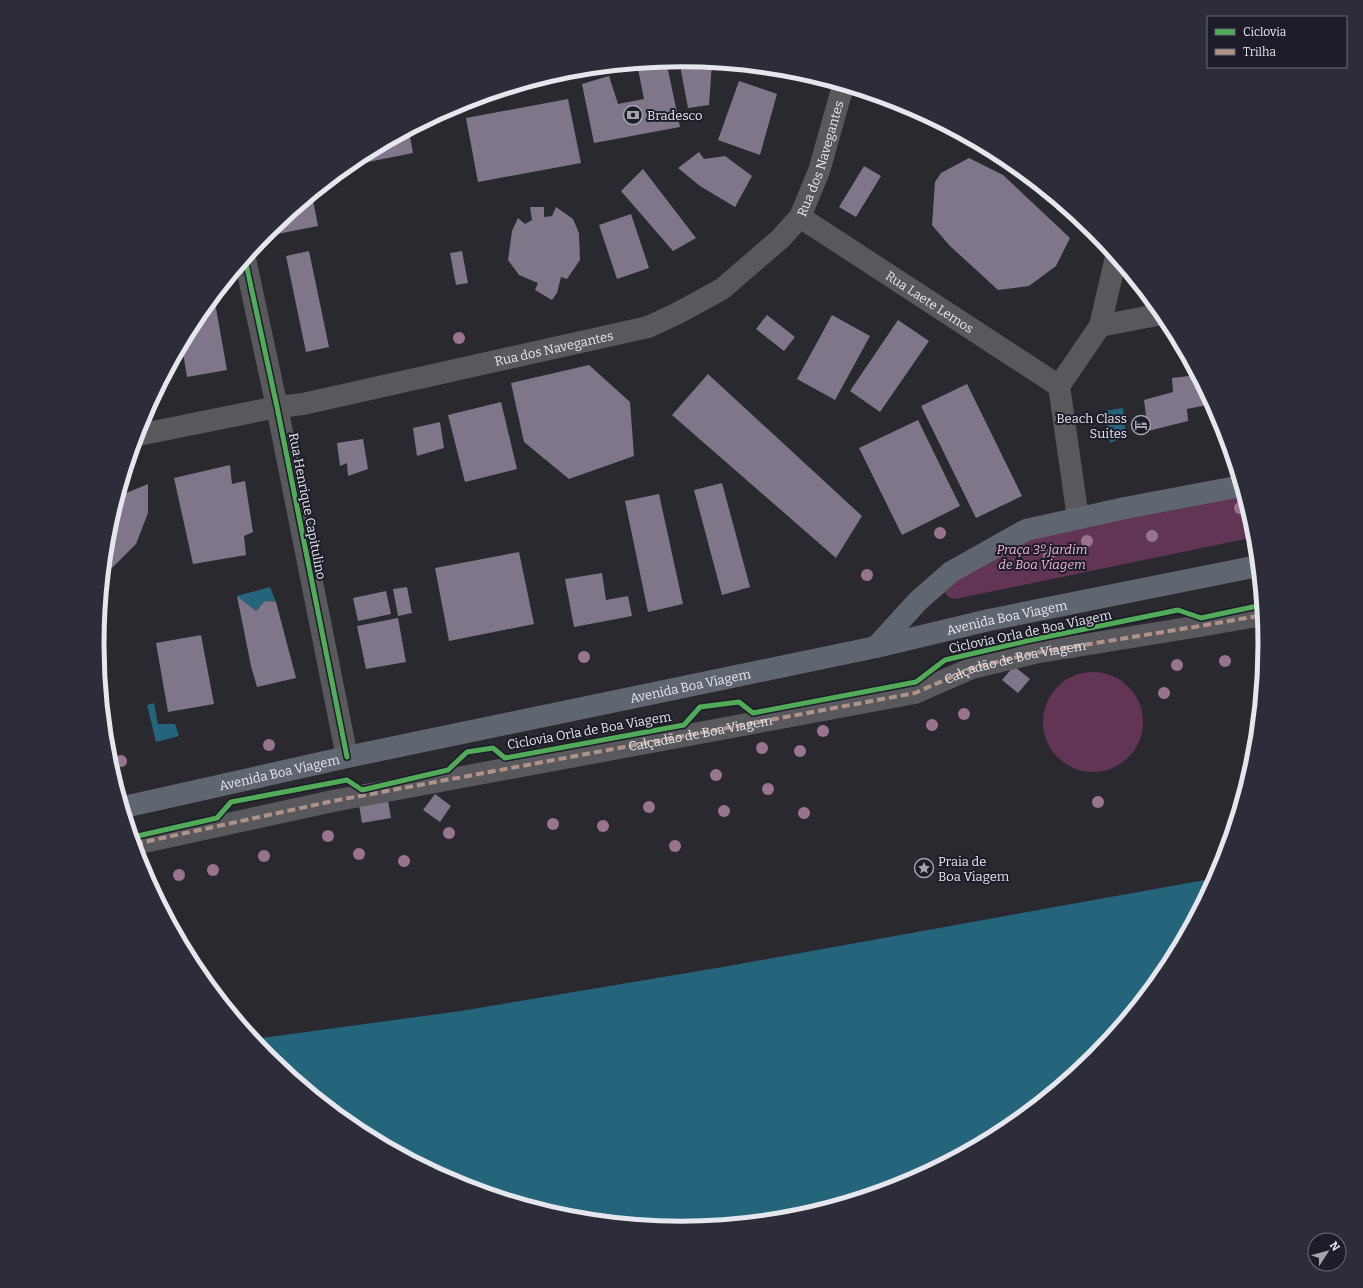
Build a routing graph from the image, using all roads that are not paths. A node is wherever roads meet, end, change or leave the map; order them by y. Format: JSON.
{"nodes":[{"id":1,"x":841,"y":90,"type":"edge"},
{"id":2,"x":800,"y":217,"type":"junction"},
{"id":3,"x":1115,"y":263,"type":"edge"},
{"id":4,"x":246,"y":266,"type":"edge"},
{"id":5,"x":1155,"y":315,"type":"edge"},
{"id":6,"x":1100,"y":326,"type":"junction"},
{"id":7,"x":1059,"y":386,"type":"junction"},
{"id":8,"x":277,"y":407,"type":"junction"},
{"id":9,"x":144,"y":434,"type":"edge"},
{"id":10,"x":1237,"y":487,"type":"edge"},
{"id":11,"x":1078,"y":518,"type":"junction"},
{"id":12,"x":1254,"y":567,"type":"edge"},
{"id":13,"x":1257,"y":616,"type":"edge"},
{"id":14,"x":876,"y":647,"type":"junction"},
{"id":15,"x":347,"y":757,"type":"junction"},
{"id":16,"x":128,"y":807,"type":"edge"},
{"id":17,"x":140,"y":843,"type":"edge"}],
"edges":[{"from":1,"to":2,"type":"street","name":"Rua dos Navegantes"},
{"from":2,"to":7,"type":"street","name":"Rua Laete Lemos"},
{"from":2,"to":8,"type":"street","name":"Rua dos Navegantes"},
{"from":3,"to":6,"type":"street"},
{"from":4,"to":8,"type":"street","name":"Rua Henrique Capitulino"},
{"from":5,"to":6,"type":"street"},
{"from":6,"to":7,"type":"street"},
{"from":7,"to":11,"type":"street"},
{"from":8,"to":9,"type":"street","name":"Rua dos Navegantes"},
{"from":8,"to":15,"type":"street","name":"Rua Henrique Capitulino"},
{"from":10,"to":11,"type":"main road"},
{"from":11,"to":14,"type":"main road"},
{"from":12,"to":14,"type":"main road","name":"Avenida Boa Viagem"},
{"from":13,"to":17,"type":"street","name":"Calçadão de Boa Viagem"},
{"from":14,"to":15,"type":"main road","name":"Avenida Boa Viagem"},
{"from":15,"to":16,"type":"main road","name":"Avenida Boa Viagem"}]}
